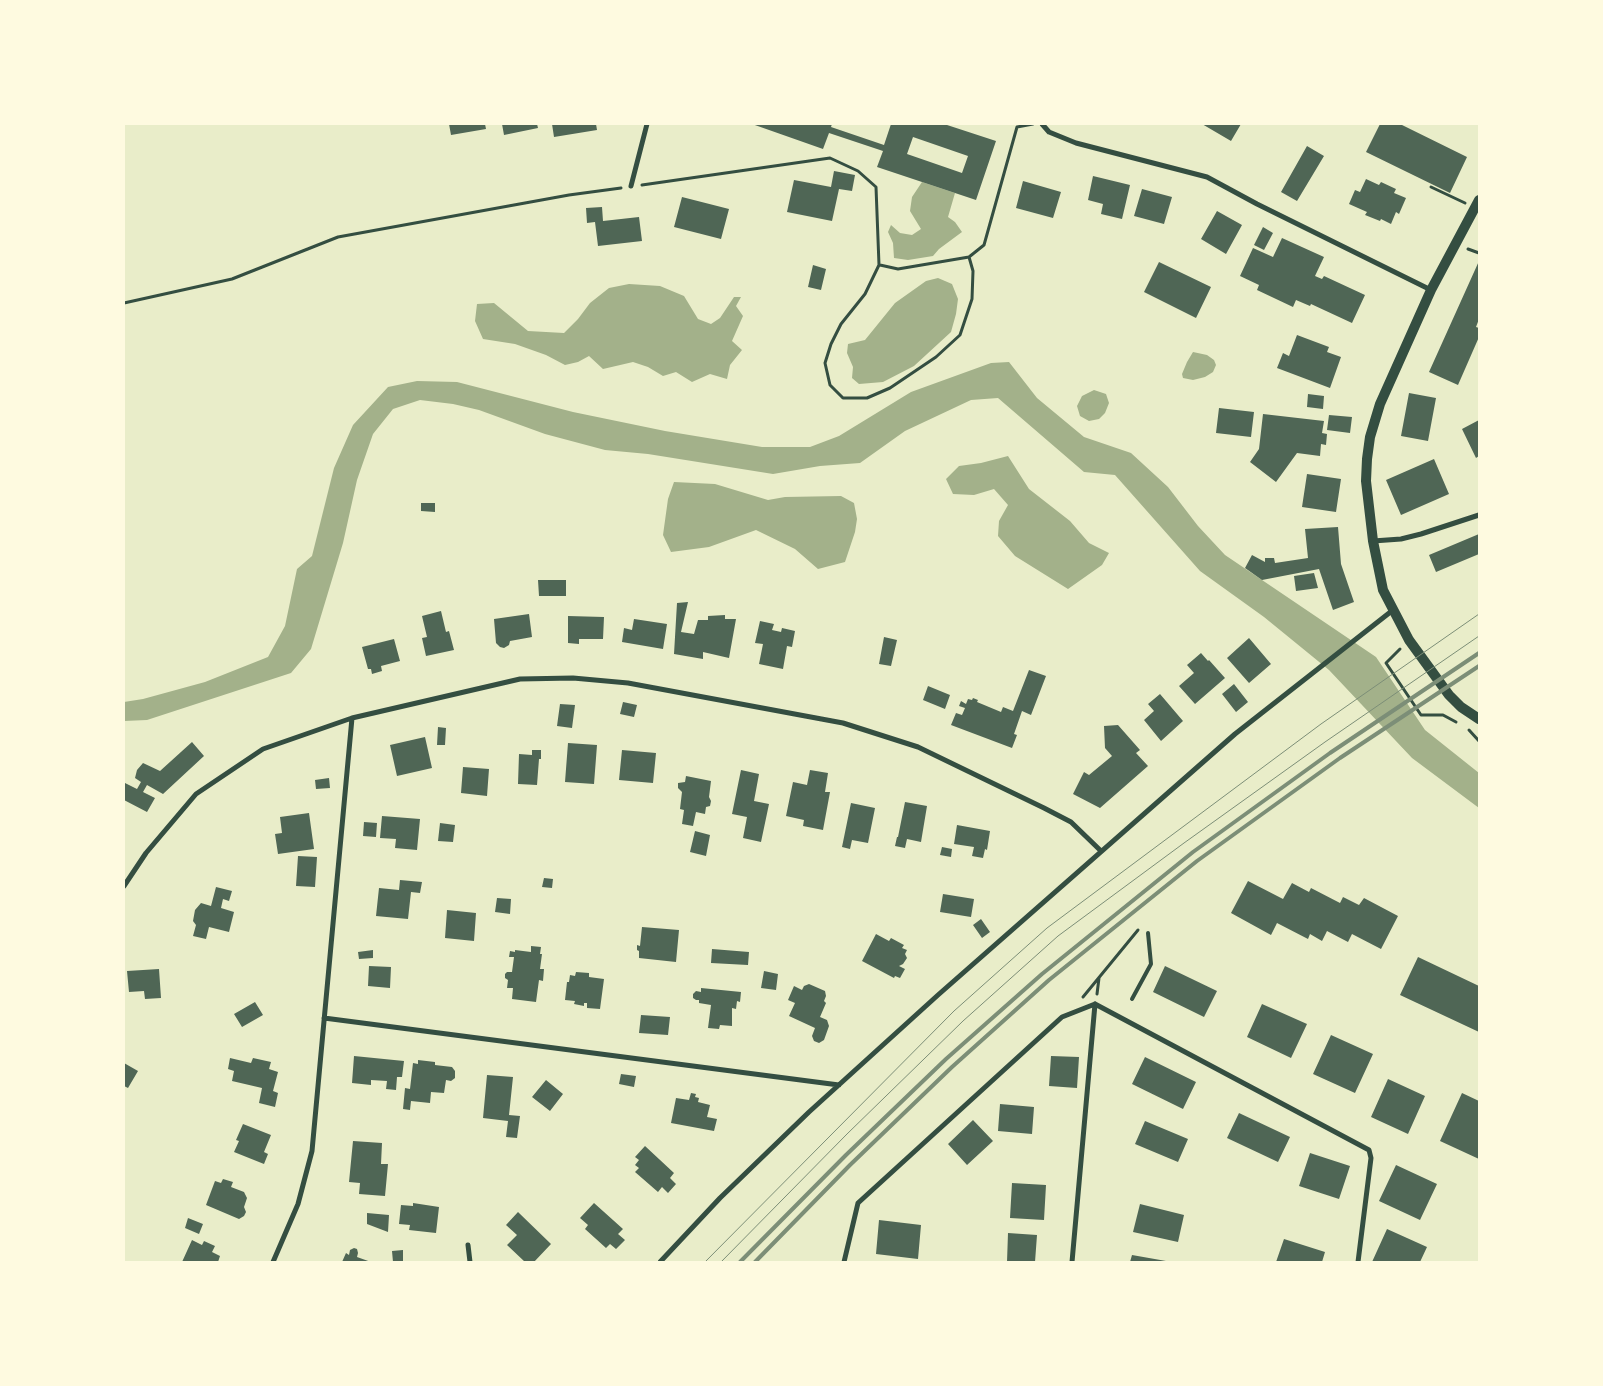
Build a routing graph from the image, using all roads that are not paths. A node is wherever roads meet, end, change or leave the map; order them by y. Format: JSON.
{"nodes":[{"id":1,"x":647,"y":124,"type":"edge"},
{"id":2,"x":1042,"y":124,"type":"edge"},
{"id":3,"x":630,"y":186,"type":"road end"},
{"id":4,"x":1477,"y":204,"type":"edge"},
{"id":5,"x":1431,"y":290,"type":"junction"},
{"id":6,"x":1479,"y":515,"type":"edge"},
{"id":7,"x":1373,"y":541,"type":"junction"},
{"id":8,"x":1394,"y":610,"type":"junction"},
{"id":9,"x":352,"y":718,"type":"junction"},
{"id":10,"x":1479,"y":720,"type":"edge"},
{"id":11,"x":1101,"y":851,"type":"junction"},
{"id":12,"x":124,"y":886,"type":"edge"},
{"id":13,"x":1148,"y":933,"type":"dead end"},
{"id":14,"x":1132,"y":999,"type":"dead end"},
{"id":15,"x":1095,"y":1004,"type":"junction"},
{"id":16,"x":324,"y":1018,"type":"junction"},
{"id":17,"x":839,"y":1085,"type":"junction"},
{"id":18,"x":468,"y":1245,"type":"dead end"},
{"id":19,"x":273,"y":1262,"type":"edge"},
{"id":20,"x":470,"y":1262,"type":"edge"},
{"id":21,"x":660,"y":1262,"type":"edge"},
{"id":22,"x":844,"y":1262,"type":"edge"},
{"id":23,"x":1072,"y":1262,"type":"edge"},
{"id":24,"x":1358,"y":1262,"type":"edge"}],
"edges":[{"from":1,"to":3,"type":"street"},
{"from":2,"to":5,"type":"street"},
{"from":4,"to":5,"type":"main road"},
{"from":5,"to":7,"type":"main road"},
{"from":6,"to":7,"type":"street"},
{"from":7,"to":8,"type":"main road"},
{"from":8,"to":10,"type":"main road"},
{"from":8,"to":11,"type":"street"},
{"from":9,"to":11,"type":"street"},
{"from":9,"to":12,"type":"street"},
{"from":9,"to":16,"type":"street"},
{"from":11,"to":17,"type":"street"},
{"from":13,"to":14,"type":"lane"},
{"from":15,"to":22,"type":"street"},
{"from":15,"to":23,"type":"street"},
{"from":15,"to":24,"type":"street"},
{"from":16,"to":17,"type":"street"},
{"from":16,"to":19,"type":"street"},
{"from":17,"to":21,"type":"street"},
{"from":18,"to":20,"type":"street"}]}
